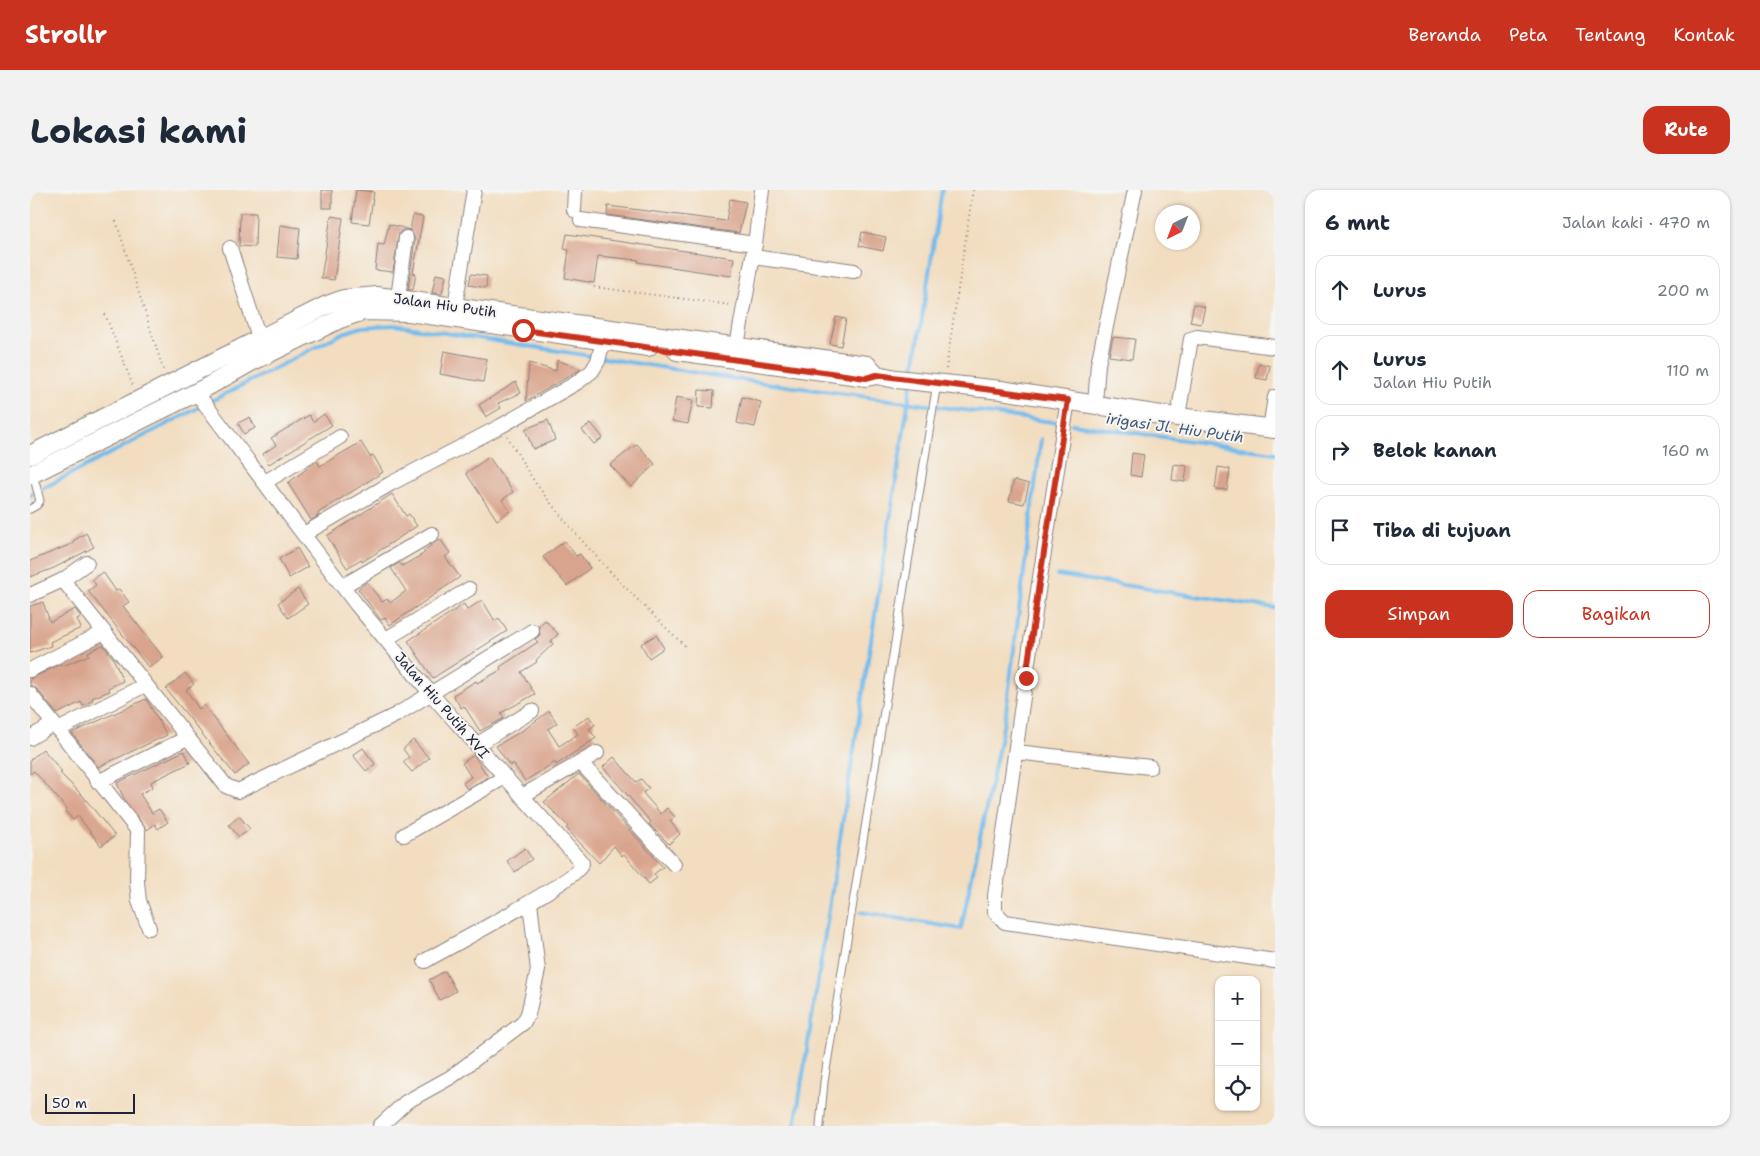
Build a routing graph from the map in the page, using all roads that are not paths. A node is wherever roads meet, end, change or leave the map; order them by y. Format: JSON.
{"nodes":[{"id":1,"x":474,"y":190,"type":"edge"},
{"id":2,"x":575,"y":190,"type":"edge"},
{"id":3,"x":762,"y":190,"type":"edge"},
{"id":4,"x":1135,"y":190,"type":"edge"},
{"id":5,"x":406,"y":238,"type":"dead end"},
{"id":6,"x":230,"y":248,"type":"dead end"},
{"id":7,"x":754,"y":251,"type":"junction"},
{"id":8,"x":854,"y":271,"type":"dead end"},
{"id":9,"x":398,"y":298,"type":"junction"},
{"id":10,"x":455,"y":306,"type":"junction"},
{"id":11,"x":524,"y":323,"type":"junction"},
{"id":12,"x":603,"y":341,"type":"junction"},
{"id":13,"x":737,"y":346,"type":"junction"},
{"id":14,"x":1275,"y":347,"type":"edge"},
{"id":15,"x":251,"y":349,"type":"junction"},
{"id":16,"x":877,"y":375,"type":"junction"},
{"id":17,"x":938,"y":383,"type":"junction"},
{"id":18,"x":196,"y":392,"type":"junction"},
{"id":19,"x":1275,"y":398,"type":"edge"},
{"id":20,"x":1068,"y":400,"type":"junction"},
{"id":21,"x":1095,"y":404,"type":"junction"},
{"id":22,"x":1178,"y":416,"type":"junction"},
{"id":23,"x":1273,"y":429,"type":"edge"},
{"id":24,"x":340,"y":437,"type":"dead end"},
{"id":25,"x":30,"y":455,"type":"edge"},
{"id":26,"x":31,"y":474,"type":"edge"},
{"id":27,"x":265,"y":482,"type":"junction"},
{"id":28,"x":30,"y":509,"type":"edge"},
{"id":29,"x":304,"y":534,"type":"junction"},
{"id":30,"x":432,"y":534,"type":"dead end"},
{"id":31,"x":87,"y":563,"type":"dead end"},
{"id":32,"x":63,"y":580,"type":"junction"},
{"id":33,"x":343,"y":586,"type":"junction"},
{"id":34,"x":469,"y":589,"type":"dead end"},
{"id":35,"x":30,"y":595,"type":"edge"},
{"id":36,"x":532,"y":631,"type":"dead end"},
{"id":37,"x":104,"y":632,"type":"junction"},
{"id":38,"x":386,"y":640,"type":"junction"},
{"id":39,"x":30,"y":670,"type":"edge"},
{"id":40,"x":145,"y":685,"type":"junction"},
{"id":41,"x":30,"y":694,"type":"edge"},
{"id":42,"x":432,"y":695,"type":"junction"},
{"id":43,"x":532,"y":711,"type":"dead end"},
{"id":44,"x":56,"y":727,"type":"junction"},
{"id":45,"x":30,"y":738,"type":"edge"},
{"id":46,"x":187,"y":738,"type":"junction"},
{"id":47,"x":476,"y":745,"type":"junction"},
{"id":48,"x":1016,"y":752,"type":"junction"},
{"id":49,"x":597,"y":753,"type":"dead end"},
{"id":50,"x":581,"y":762,"type":"junction"},
{"id":51,"x":1150,"y":767,"type":"dead end"},
{"id":52,"x":506,"y":777,"type":"junction"},
{"id":53,"x":98,"y":782,"type":"junction"},
{"id":54,"x":522,"y":796,"type":"junction"},
{"id":55,"x":404,"y":836,"type":"dead end"},
{"id":56,"x":674,"y":864,"type":"dead end"},
{"id":57,"x":530,"y":903,"type":"junction"},
{"id":58,"x":149,"y":928,"type":"dead end"},
{"id":59,"x":425,"y":961,"type":"dead end"},
{"id":60,"x":1275,"y":961,"type":"edge"},
{"id":61,"x":380,"y":1126,"type":"edge"},
{"id":62,"x":820,"y":1126,"type":"edge"}],
"edges":[{"from":1,"to":10,"type":"street"},
{"from":2,"to":7,"type":"street"},
{"from":3,"to":7,"type":"street"},
{"from":4,"to":21,"type":"street"},
{"from":5,"to":9,"type":"street"},
{"from":6,"to":15,"type":"street"},
{"from":7,"to":8,"type":"street"},
{"from":7,"to":13,"type":"street"},
{"from":9,"to":10,"type":"street","name":"Jalan Hiu Putih"},
{"from":9,"to":15,"type":"street","name":"Jalan Hiu Putih"},
{"from":10,"to":11,"type":"street","name":"Jalan Hiu Putih"},
{"from":11,"to":12,"type":"street"},
{"from":11,"to":13,"type":"street","name":"Jalan Hiu Putih"},
{"from":11,"to":15,"type":"street"},
{"from":12,"to":16,"type":"street"},
{"from":12,"to":29,"type":"street"},
{"from":13,"to":16,"type":"street","name":"Jalan Hiu Putih"},
{"from":14,"to":22,"type":"street"},
{"from":15,"to":18,"type":"street","name":"Jalan Hiu Putih"},
{"from":15,"to":25,"type":"street","name":"Jalan Hiu Putih"},
{"from":16,"to":17,"type":"street","name":"Jalan Hiu Putih"},
{"from":17,"to":20,"type":"street","name":"Jalan Hiu Putih"},
{"from":17,"to":62,"type":"lane"},
{"from":18,"to":26,"type":"street","name":"Jalan Hiu Putih"},
{"from":18,"to":27,"type":"street","name":"Jalan Hiu Putih XVI"},
{"from":19,"to":23,"type":"street"},
{"from":20,"to":21,"type":"street","name":"Jalan Hiu Putih"},
{"from":20,"to":48,"type":"street"},
{"from":21,"to":22,"type":"street","name":"Jalan Hiu Putih"},
{"from":22,"to":23,"type":"street","name":"Jalan Hiu Putih"},
{"from":24,"to":27,"type":"street"},
{"from":26,"to":28,"type":"lane"},
{"from":27,"to":29,"type":"street","name":"Jalan Hiu Putih XVI"},
{"from":29,"to":33,"type":"street","name":"Jalan Hiu Putih XVI"},
{"from":30,"to":33,"type":"street"},
{"from":31,"to":32,"type":"street"},
{"from":32,"to":35,"type":"street"},
{"from":32,"to":37,"type":"street"},
{"from":33,"to":38,"type":"street","name":"Jalan Hiu Putih XVI"},
{"from":34,"to":38,"type":"street"},
{"from":36,"to":42,"type":"street"},
{"from":37,"to":39,"type":"street"},
{"from":37,"to":40,"type":"street"},
{"from":38,"to":42,"type":"street","name":"Jalan Hiu Putih XVI"},
{"from":40,"to":44,"type":"street"},
{"from":40,"to":46,"type":"street"},
{"from":41,"to":44,"type":"street"},
{"from":42,"to":46,"type":"street"},
{"from":42,"to":47,"type":"street","name":"Jalan Hiu Putih XVI"},
{"from":43,"to":47,"type":"street"},
{"from":44,"to":45,"type":"street"},
{"from":44,"to":53,"type":"street"},
{"from":46,"to":53,"type":"street"},
{"from":47,"to":52,"type":"street","name":"Jalan Hiu Putih XVI"},
{"from":48,"to":51,"type":"street"},
{"from":48,"to":60,"type":"street"},
{"from":49,"to":50,"type":"street"},
{"from":50,"to":54,"type":"street"},
{"from":50,"to":56,"type":"street"},
{"from":52,"to":54,"type":"street","name":"Jalan Hiu Putih XVI"},
{"from":52,"to":55,"type":"street"},
{"from":53,"to":58,"type":"street"},
{"from":54,"to":57,"type":"street","name":"Jalan Hiu Putih XVI"},
{"from":57,"to":59,"type":"street","name":"Jalan Hiu Putih XVI"},
{"from":57,"to":61,"type":"street"}]}
